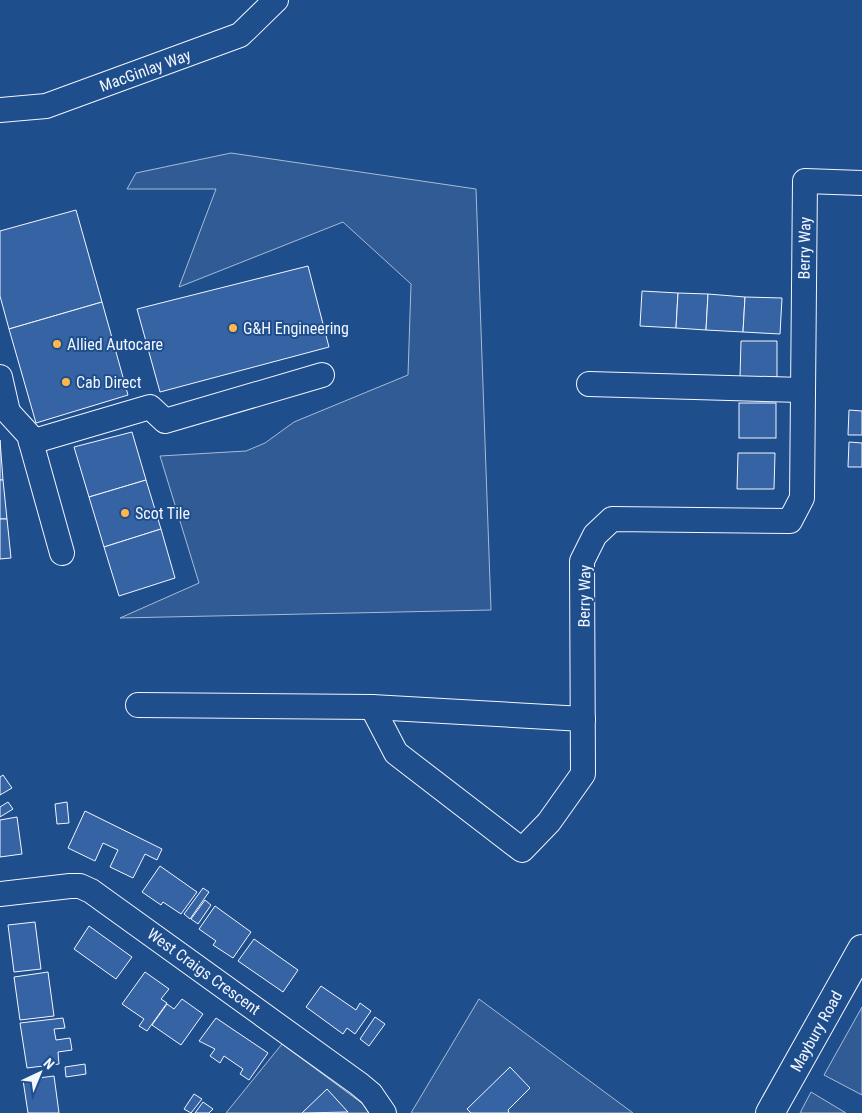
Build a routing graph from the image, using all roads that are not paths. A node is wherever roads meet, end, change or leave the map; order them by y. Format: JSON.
{"nodes":[{"id":1,"x":276,"y":0,"type":"edge"},
{"id":2,"x":0,"y":110,"type":"edge"},
{"id":3,"x":862,"y":184,"type":"edge"},
{"id":4,"x":322,"y":375,"type":"dead end"},
{"id":5,"x":0,"y":377,"type":"edge"},
{"id":6,"x":590,"y":384,"type":"dead end"},
{"id":7,"x":802,"y":390,"type":"junction"},
{"id":8,"x":31,"y":442,"type":"junction"},
{"id":9,"x":62,"y":553,"type":"dead end"},
{"id":10,"x":138,"y":705,"type":"dead end"},
{"id":11,"x":372,"y":707,"type":"junction"},
{"id":12,"x":583,"y":719,"type":"junction"},
{"id":13,"x":0,"y":894,"type":"edge"},
{"id":14,"x":862,"y":949,"type":"edge"},
{"id":15,"x":384,"y":1113,"type":"edge"},
{"id":16,"x":770,"y":1113,"type":"edge"}],
"edges":[{"from":1,"to":2,"type":"street","name":"MacGinlay Way"},
{"from":3,"to":7,"type":"street","name":"Berry Way"},
{"from":4,"to":8,"type":"street"},
{"from":5,"to":8,"type":"street"},
{"from":6,"to":7,"type":"street"},
{"from":7,"to":12,"type":"street","name":"Berry Way"},
{"from":8,"to":9,"type":"street"},
{"from":10,"to":11,"type":"street"},
{"from":11,"to":12,"type":"street"},
{"from":11,"to":12,"type":"street","name":"Berry Way"},
{"from":13,"to":15,"type":"street","name":"West Craigs Crescent"},
{"from":14,"to":16,"type":"main road","name":"Maybury Road"}]}
